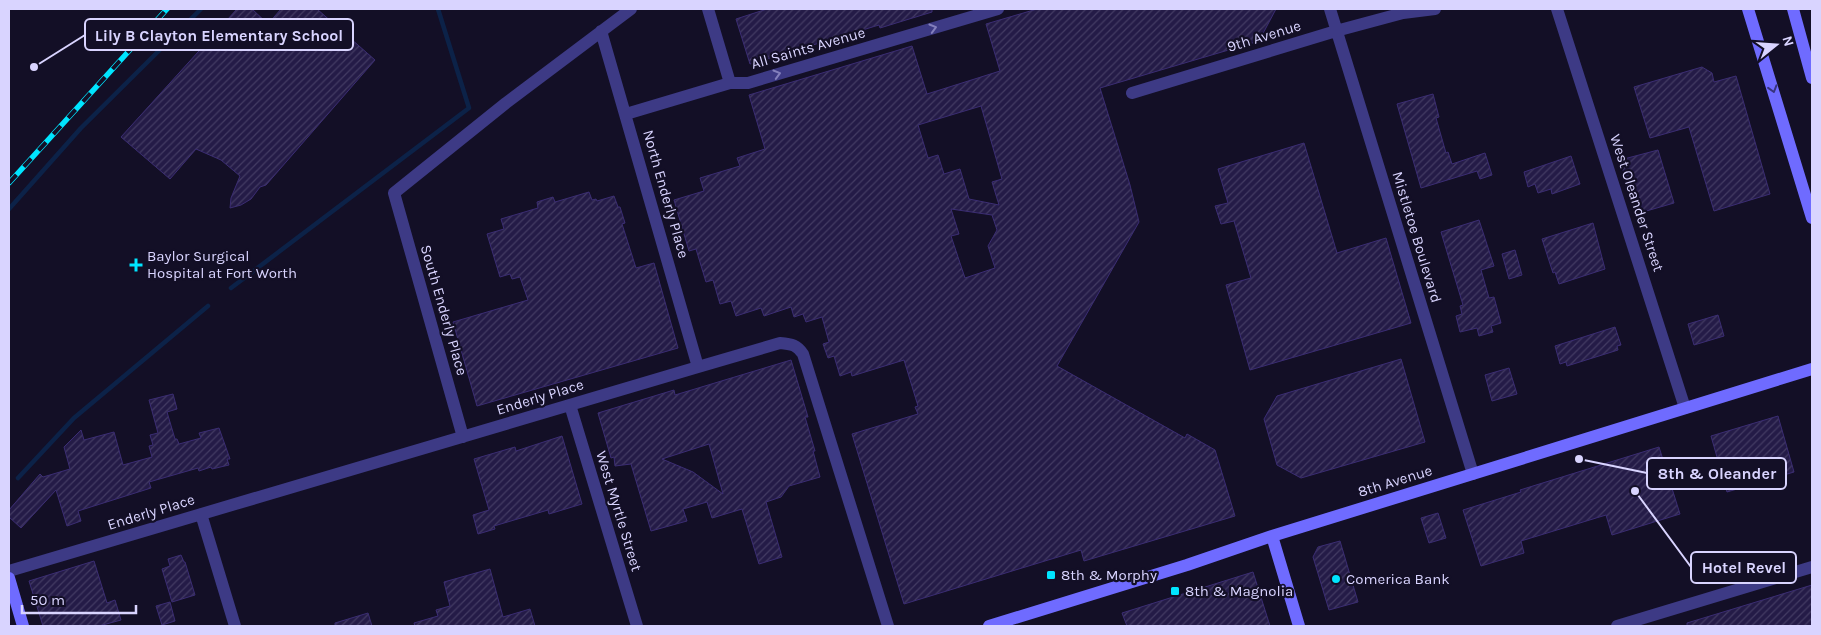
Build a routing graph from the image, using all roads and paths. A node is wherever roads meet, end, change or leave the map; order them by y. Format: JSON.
{"nodes":[{"id":1,"x":631,"y":9,"type":"edge"},
{"id":2,"x":708,"y":9,"type":"edge"},
{"id":3,"x":998,"y":9,"type":"edge"},
{"id":4,"x":1330,"y":9,"type":"edge"},
{"id":5,"x":1435,"y":9,"type":"edge"},
{"id":6,"x":1557,"y":9,"type":"edge"},
{"id":7,"x":1748,"y":9,"type":"edge"},
{"id":8,"x":1793,"y":9,"type":"edge"},
{"id":9,"x":601,"y":31,"type":"junction"},
{"id":10,"x":1336,"y":31,"type":"junction"},
{"id":11,"x":1812,"y":78,"type":"edge"},
{"id":12,"x":730,"y":83,"type":"junction"},
{"id":13,"x":1132,"y":94,"type":"dead end"},
{"id":14,"x":626,"y":114,"type":"junction"},
{"id":15,"x":1812,"y":218,"type":"edge"},
{"id":16,"x":698,"y":367,"type":"junction"},
{"id":17,"x":1812,"y":369,"type":"edge"},
{"id":18,"x":570,"y":405,"type":"junction"},
{"id":19,"x":1685,"y":408,"type":"junction"},
{"id":20,"x":463,"y":437,"type":"junction"},
{"id":21,"x":1474,"y":474,"type":"junction"},
{"id":22,"x":201,"y":514,"type":"junction"},
{"id":23,"x":1272,"y":536,"type":"junction"},
{"id":24,"x":1812,"y":567,"type":"edge"},
{"id":25,"x":9,"y":571,"type":"edge"},
{"id":26,"x":9,"y":578,"type":"edge"},
{"id":27,"x":1630,"y":624,"type":"edge"},
{"id":28,"x":23,"y":626,"type":"edge"},
{"id":29,"x":235,"y":626,"type":"edge"},
{"id":30,"x":637,"y":626,"type":"edge"},
{"id":31,"x":888,"y":626,"type":"edge"},
{"id":32,"x":989,"y":626,"type":"edge"},
{"id":33,"x":1299,"y":626,"type":"edge"},
{"id":34,"x":1617,"y":626,"type":"edge"}],
"edges":[{"from":1,"to":9,"type":"street"},
{"from":2,"to":12,"type":"street"},
{"from":12,"to":3,"type":"street","name":"All Saints Avenue","one_way":true},
{"from":4,"to":10,"type":"street","name":"Mistletoe Boulevard"},
{"from":5,"to":10,"type":"street","name":"9th Avenue"},
{"from":6,"to":19,"type":"street","name":"West Oleander Street"},
{"from":7,"to":15,"type":"main road","one_way":true},
{"from":8,"to":11,"type":"main road"},
{"from":9,"to":14,"type":"street","name":"North Enderly Place"},
{"from":9,"to":20,"type":"street","name":"South Enderly Place"},
{"from":10,"to":13,"type":"street","name":"9th Avenue"},
{"from":10,"to":21,"type":"street","name":"Mistletoe Boulevard"},
{"from":12,"to":14,"type":"street","name":"All Saints Avenue"},
{"from":14,"to":16,"type":"street","name":"North Enderly Place"},
{"from":16,"to":18,"type":"street","name":"Enderly Place"},
{"from":16,"to":31,"type":"street","name":"Enderly Place"},
{"from":17,"to":19,"type":"main road","name":"8th Avenue"},
{"from":18,"to":20,"type":"street","name":"Enderly Place"},
{"from":18,"to":30,"type":"street","name":"West Myrtle Street"},
{"from":19,"to":21,"type":"main road","name":"8th Avenue"},
{"from":20,"to":22,"type":"street","name":"Enderly Place"},
{"from":21,"to":23,"type":"main road","name":"8th Avenue"},
{"from":22,"to":25,"type":"street","name":"Enderly Place"},
{"from":22,"to":29,"type":"street"},
{"from":23,"to":32,"type":"main road","name":"8th Avenue"},
{"from":23,"to":33,"type":"main road"},
{"from":24,"to":27,"type":"street"},
{"from":26,"to":28,"type":"main road"},
{"from":27,"to":34,"type":"street"}]}
